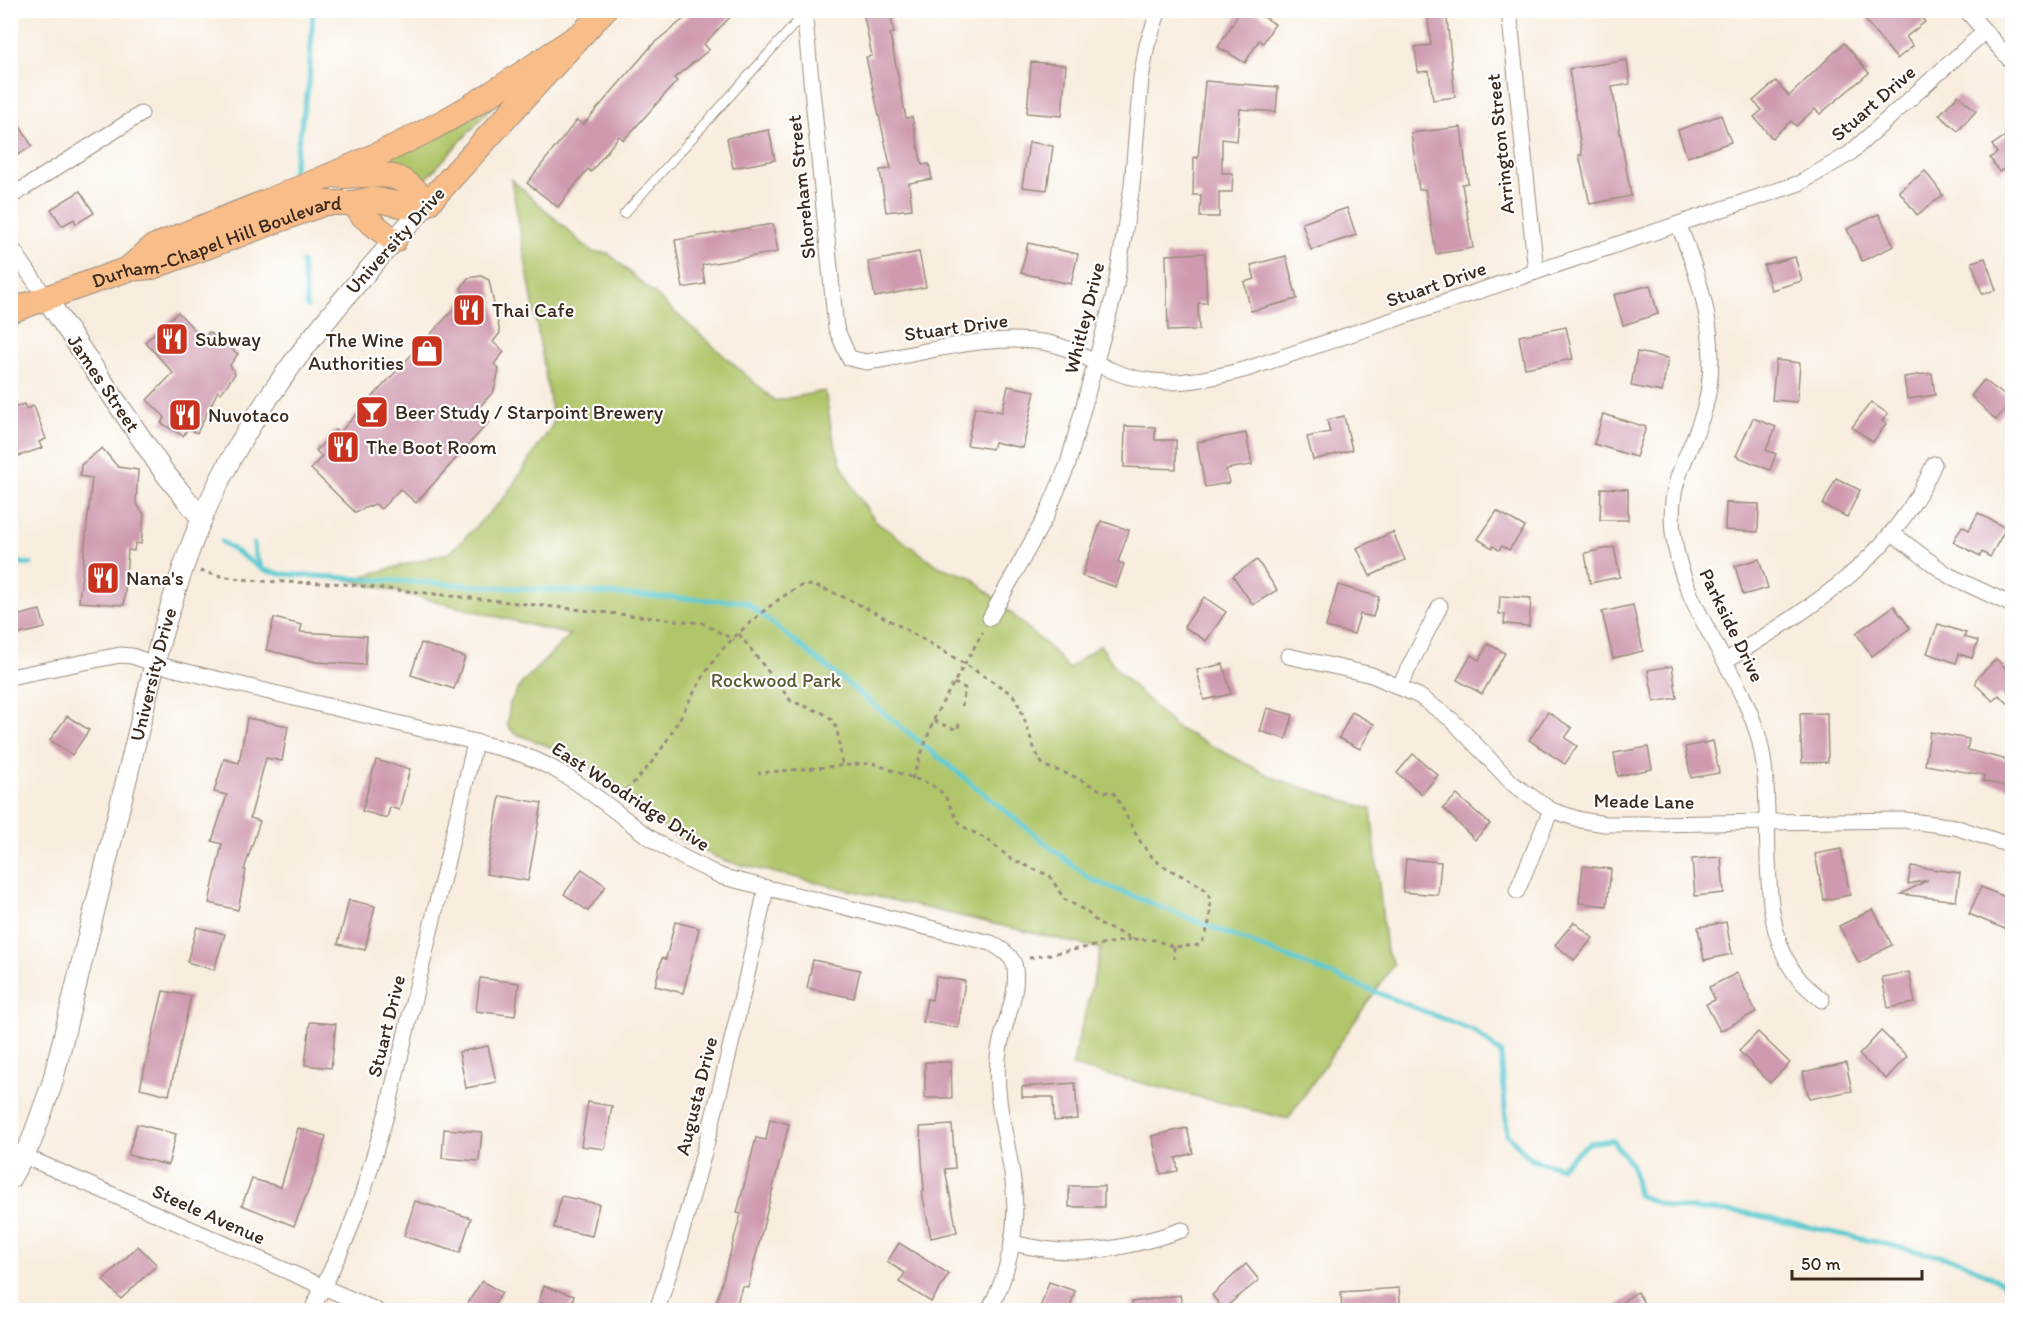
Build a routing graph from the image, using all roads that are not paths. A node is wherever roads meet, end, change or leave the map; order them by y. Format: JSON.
{"nodes":[{"id":1,"x":604,"y":10,"type":"edge"},
{"id":2,"x":1158,"y":10,"type":"edge"},
{"id":3,"x":1509,"y":10,"type":"edge"},
{"id":4,"x":1966,"y":10,"type":"edge"},
{"id":5,"x":804,"y":12,"type":"edge"},
{"id":6,"x":584,"y":32,"type":"junction"},
{"id":7,"x":1984,"y":32,"type":"junction"},
{"id":8,"x":2013,"y":62,"type":"edge"},
{"id":9,"x":141,"y":114,"type":"dead end"},
{"id":10,"x":326,"y":176,"type":"junction"},
{"id":11,"x":10,"y":197,"type":"edge"},
{"id":12,"x":354,"y":203,"type":"junction"},
{"id":13,"x":428,"y":203,"type":"junction"},
{"id":14,"x":624,"y":214,"type":"dead end"},
{"id":15,"x":1680,"y":226,"type":"junction"},
{"id":16,"x":393,"y":241,"type":"junction"},
{"id":17,"x":10,"y":245,"type":"edge"},
{"id":18,"x":128,"y":269,"type":"junction"},
{"id":19,"x":1536,"y":272,"type":"junction"},
{"id":20,"x":46,"y":298,"type":"junction"},
{"id":21,"x":10,"y":311,"type":"edge"},
{"id":22,"x":849,"y":358,"type":"joint"},
{"id":23,"x":1095,"y":362,"type":"junction"},
{"id":24,"x":1934,"y":464,"type":"dead end"},
{"id":25,"x":202,"y":519,"type":"junction"},
{"id":26,"x":1893,"y":534,"type":"junction"},
{"id":27,"x":2013,"y":605,"type":"edge"},
{"id":28,"x":1440,"y":606,"type":"dead end"},
{"id":29,"x":990,"y":618,"type":"road end"},
{"id":30,"x":1288,"y":656,"type":"dead end"},
{"id":31,"x":1725,"y":661,"type":"junction"},
{"id":32,"x":155,"y":664,"type":"junction"},
{"id":33,"x":10,"y":677,"type":"edge"},
{"id":34,"x":1400,"y":685,"type":"junction"},
{"id":35,"x":475,"y":743,"type":"junction"},
{"id":36,"x":1551,"y":810,"type":"junction"},
{"id":37,"x":1767,"y":820,"type":"junction"},
{"id":38,"x":2013,"y":846,"type":"edge"},
{"id":39,"x":766,"y":889,"type":"junction"},
{"id":40,"x":1517,"y":891,"type":"dead end"},
{"id":41,"x":1822,"y":1000,"type":"dead end"},
{"id":42,"x":24,"y":1156,"type":"junction"},
{"id":43,"x":10,"y":1179,"type":"edge"},
{"id":44,"x":1182,"y":1230,"type":"dead end"},
{"id":45,"x":1013,"y":1243,"type":"junction"},
{"id":46,"x":323,"y":1287,"type":"junction"},
{"id":47,"x":312,"y":1311,"type":"edge"},
{"id":48,"x":376,"y":1311,"type":"edge"},
{"id":49,"x":657,"y":1311,"type":"edge"},
{"id":50,"x":989,"y":1311,"type":"edge"}],
"edges":[{"from":1,"to":6,"type":"main road","name":"University Drive"},
{"from":2,"to":23,"type":"street","name":"Whitley Drive"},
{"from":3,"to":19,"type":"street","name":"Arrington Street"},
{"from":4,"to":7,"type":"street"},
{"from":5,"to":14,"type":"lane"},
{"from":5,"to":22,"type":"street","name":"Shoreham Street"},
{"from":6,"to":10,"type":"main road"},
{"from":6,"to":13,"type":"main road","name":"University Drive"},
{"from":7,"to":8,"type":"street"},
{"from":7,"to":15,"type":"street","name":"Stuart Drive"},
{"from":9,"to":11,"type":"street"},
{"from":10,"to":13,"type":"main road"},
{"from":10,"to":18,"type":"main road"},
{"from":12,"to":13,"type":"main road","name":"Durham-Chapel Hill Boulevard"},
{"from":12,"to":16,"type":"main road"},
{"from":12,"to":18,"type":"main road","name":"Durham-Chapel Hill Boulevard"},
{"from":13,"to":16,"type":"street","name":"University Drive"},
{"from":15,"to":19,"type":"street","name":"Stuart Drive"},
{"from":15,"to":31,"type":"street","name":"Parkside Drive"},
{"from":16,"to":25,"type":"street","name":"University Drive"},
{"from":17,"to":20,"type":"street","name":"James Street"},
{"from":18,"to":20,"type":"main road","name":"Durham-Chapel Hill Boulevard"},
{"from":19,"to":23,"type":"street","name":"Stuart Drive"},
{"from":20,"to":21,"type":"main road","name":"Durham-Chapel Hill Boulevard"},
{"from":20,"to":25,"type":"street","name":"James Street"},
{"from":22,"to":23,"type":"street","name":"Stuart Drive"},
{"from":23,"to":29,"type":"street","name":"Whitley Drive"},
{"from":24,"to":26,"type":"street"},
{"from":25,"to":32,"type":"street","name":"University Drive"},
{"from":26,"to":27,"type":"street"},
{"from":26,"to":31,"type":"street"},
{"from":28,"to":34,"type":"street"},
{"from":30,"to":34,"type":"street","name":"Meade Lane"},
{"from":31,"to":37,"type":"street","name":"Parkside Drive"},
{"from":32,"to":33,"type":"street","name":"East Woodridge Drive"},
{"from":32,"to":35,"type":"street","name":"East Woodridge Drive"},
{"from":32,"to":42,"type":"street","name":"University Drive"},
{"from":34,"to":36,"type":"street","name":"Meade Lane"},
{"from":35,"to":39,"type":"street","name":"East Woodridge Drive"},
{"from":35,"to":46,"type":"street","name":"Stuart Drive"},
{"from":36,"to":37,"type":"street","name":"Meade Lane"},
{"from":36,"to":40,"type":"street"},
{"from":37,"to":38,"type":"street","name":"Meade Lane"},
{"from":37,"to":41,"type":"street","name":"Parkside Drive"},
{"from":39,"to":45,"type":"street","name":"East Woodridge Drive"},
{"from":39,"to":49,"type":"street","name":"Augusta Drive"},
{"from":42,"to":43,"type":"street","name":"University Drive"},
{"from":42,"to":46,"type":"street","name":"Steele Avenue"},
{"from":44,"to":45,"type":"street"},
{"from":45,"to":50,"type":"street"},
{"from":46,"to":47,"type":"street","name":"Stuart Drive"},
{"from":46,"to":48,"type":"street","name":"Steele Avenue"}]}
